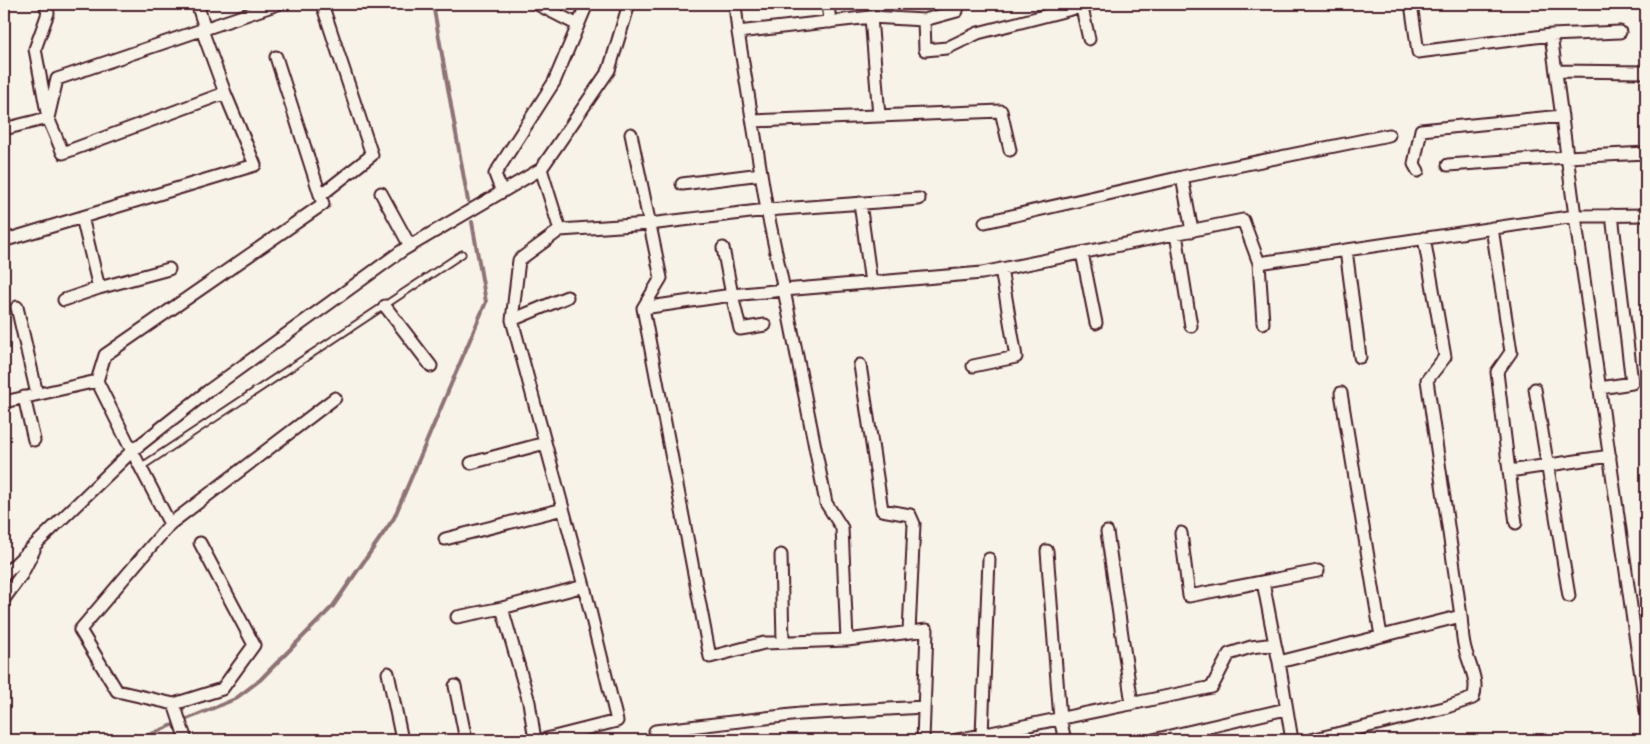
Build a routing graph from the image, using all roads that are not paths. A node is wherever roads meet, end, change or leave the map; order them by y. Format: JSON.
{"nodes":[{"id":1,"x":45,"y":4,"type":"edge"},
{"id":2,"x":197,"y":4,"type":"edge"},
{"id":3,"x":322,"y":4,"type":"edge"},
{"id":4,"x":537,"y":4,"type":"edge"},
{"id":5,"x":587,"y":4,"type":"edge"},
{"id":6,"x":629,"y":4,"type":"edge"},
{"id":7,"x":735,"y":4,"type":"edge"},
{"id":8,"x":828,"y":4,"type":"edge"},
{"id":9,"x":958,"y":4,"type":"edge"},
{"id":10,"x":1411,"y":4,"type":"edge"},
{"id":11,"x":272,"y":5,"type":"edge"},
{"id":12,"x":1084,"y":5,"type":"edge"},
{"id":13,"x":871,"y":17,"type":"junction"},
{"id":14,"x":924,"y":20,"type":"junction"},
{"id":15,"x":830,"y":22,"type":"junction"},
{"id":16,"x":578,"y":25,"type":"junction"},
{"id":17,"x":204,"y":29,"type":"junction"},
{"id":18,"x":738,"y":32,"type":"junction"},
{"id":19,"x":1620,"y":32,"type":"dead end"},
{"id":20,"x":1551,"y":35,"type":"junction"},
{"id":21,"x":1089,"y":39,"type":"dead end"},
{"id":22,"x":276,"y":57,"type":"dead end"},
{"id":23,"x":1556,"y":71,"type":"junction"},
{"id":24,"x":1646,"y":72,"type":"edge"},
{"id":25,"x":225,"y":93,"type":"junction"},
{"id":26,"x":879,"y":116,"type":"junction"},
{"id":27,"x":1562,"y":116,"type":"junction"},
{"id":28,"x":48,"y":118,"type":"junction"},
{"id":29,"x":753,"y":121,"type":"junction"},
{"id":30,"x":4,"y":129,"type":"edge"},
{"id":31,"x":631,"y":134,"type":"dead end"},
{"id":32,"x":1389,"y":135,"type":"dead end"},
{"id":33,"x":1010,"y":150,"type":"dead end"},
{"id":34,"x":1646,"y":153,"type":"edge"},
{"id":35,"x":1567,"y":157,"type":"junction"},
{"id":36,"x":1448,"y":165,"type":"dead end"},
{"id":37,"x":541,"y":169,"type":"junction"},
{"id":38,"x":1418,"y":171,"type":"dead end"},
{"id":39,"x":761,"y":174,"type":"junction"},
{"id":40,"x":1182,"y":177,"type":"junction"},
{"id":41,"x":682,"y":184,"type":"dead end"},
{"id":42,"x":502,"y":192,"type":"junction"},
{"id":43,"x":381,"y":194,"type":"dead end"},
{"id":44,"x":321,"y":195,"type":"junction"},
{"id":45,"x":918,"y":199,"type":"dead end"},
{"id":46,"x":860,"y":203,"type":"junction"},
{"id":47,"x":767,"y":210,"type":"junction"},
{"id":48,"x":1612,"y":215,"type":"junction"},
{"id":49,"x":1646,"y":215,"type":"edge"},
{"id":50,"x":82,"y":216,"type":"junction"},
{"id":51,"x":1575,"y":216,"type":"junction"},
{"id":52,"x":985,"y":222,"type":"dead end"},
{"id":53,"x":649,"y":224,"type":"junction"},
{"id":54,"x":1492,"y":228,"type":"junction"},
{"id":55,"x":560,"y":230,"type":"junction"},
{"id":56,"x":1192,"y":231,"type":"junction"},
{"id":57,"x":4,"y":233,"type":"edge"},
{"id":58,"x":1176,"y":234,"type":"junction"},
{"id":59,"x":1424,"y":238,"type":"junction"},
{"id":60,"x":410,"y":246,"type":"junction"},
{"id":61,"x":723,"y":248,"type":"dead end"},
{"id":62,"x":1346,"y":250,"type":"junction"},
{"id":63,"x":1082,"y":253,"type":"junction"},
{"id":64,"x":462,"y":254,"type":"dead end"},
{"id":65,"x":1259,"y":263,"type":"junction"},
{"id":66,"x":168,"y":269,"type":"dead end"},
{"id":67,"x":1001,"y":269,"type":"junction"},
{"id":68,"x":871,"y":283,"type":"junction"},
{"id":69,"x":100,"y":288,"type":"junction"},
{"id":70,"x":784,"y":290,"type":"junction"},
{"id":71,"x":732,"y":295,"type":"junction"},
{"id":72,"x":566,"y":297,"type":"dead end"},
{"id":73,"x":64,"y":300,"type":"dead end"},
{"id":74,"x":385,"y":306,"type":"junction"},
{"id":75,"x":17,"y":307,"type":"dead end"},
{"id":76,"x":643,"y":308,"type":"junction"},
{"id":77,"x":512,"y":320,"type":"junction"},
{"id":78,"x":1096,"y":323,"type":"dead end"},
{"id":79,"x":1263,"y":323,"type":"dead end"},
{"id":80,"x":765,"y":325,"type":"dead end"},
{"id":81,"x":1191,"y":326,"type":"dead end"},
{"id":82,"x":1360,"y":357,"type":"dead end"},
{"id":83,"x":860,"y":365,"type":"dead end"},
{"id":84,"x":431,"y":366,"type":"dead end"},
{"id":85,"x":973,"y":366,"type":"dead end"},
{"id":86,"x":97,"y":381,"type":"junction"},
{"id":87,"x":1600,"y":388,"type":"junction"},
{"id":88,"x":1535,"y":389,"type":"dead end"},
{"id":89,"x":1341,"y":393,"type":"dead end"},
{"id":90,"x":37,"y":394,"type":"junction"},
{"id":91,"x":24,"y":397,"type":"junction"},
{"id":92,"x":335,"y":398,"type":"dead end"},
{"id":93,"x":4,"y":402,"type":"edge"},
{"id":94,"x":34,"y":440,"type":"dead end"},
{"id":95,"x":545,"y":442,"type":"junction"},
{"id":96,"x":132,"y":451,"type":"junction"},
{"id":97,"x":1610,"y":456,"type":"junction"},
{"id":98,"x":471,"y":463,"type":"dead end"},
{"id":99,"x":1548,"y":465,"type":"junction"},
{"id":100,"x":141,"y":468,"type":"junction"},
{"id":101,"x":1509,"y":471,"type":"junction"},
{"id":102,"x":563,"y":509,"type":"junction"},
{"id":103,"x":1516,"y":523,"type":"dead end"},
{"id":104,"x":170,"y":524,"type":"junction"},
{"id":105,"x":1107,"y":532,"type":"dead end"},
{"id":106,"x":1181,"y":533,"type":"dead end"},
{"id":107,"x":445,"y":539,"type":"dead end"},
{"id":108,"x":38,"y":542,"type":"junction"},
{"id":109,"x":200,"y":543,"type":"dead end"},
{"id":110,"x":1047,"y":551,"type":"dead end"},
{"id":111,"x":781,"y":555,"type":"dead end"},
{"id":112,"x":989,"y":559,"type":"dead end"},
{"id":113,"x":1318,"y":571,"type":"dead end"},
{"id":114,"x":4,"y":575,"type":"edge"},
{"id":115,"x":1263,"y":582,"type":"junction"},
{"id":116,"x":584,"y":586,"type":"junction"},
{"id":117,"x":1569,"y":596,"type":"dead end"},
{"id":118,"x":4,"y":599,"type":"edge"},
{"id":119,"x":502,"y":608,"type":"junction"},
{"id":120,"x":1461,"y":616,"type":"junction"},
{"id":121,"x":458,"y":617,"type":"dead end"},
{"id":122,"x":910,"y":632,"type":"junction"},
{"id":123,"x":1381,"y":636,"type":"junction"},
{"id":124,"x":847,"y":640,"type":"junction"},
{"id":125,"x":783,"y":642,"type":"junction"},
{"id":126,"x":1276,"y":644,"type":"junction"},
{"id":127,"x":1280,"y":662,"type":"junction"},
{"id":128,"x":388,"y":673,"type":"dead end"},
{"id":129,"x":455,"y":686,"type":"dead end"},
{"id":130,"x":1132,"y":704,"type":"junction"},
{"id":131,"x":924,"y":707,"type":"junction"},
{"id":132,"x":176,"y":709,"type":"junction"},
{"id":133,"x":1286,"y":710,"type":"junction"},
{"id":134,"x":1646,"y":711,"type":"edge"},
{"id":135,"x":1060,"y":719,"type":"junction"},
{"id":136,"x":184,"y":735,"type":"edge"},
{"id":137,"x":982,"y":735,"type":"junction"},
{"id":138,"x":402,"y":740,"type":"edge"},
{"id":139,"x":466,"y":740,"type":"edge"},
{"id":140,"x":535,"y":740,"type":"edge"},
{"id":141,"x":542,"y":740,"type":"edge"},
{"id":142,"x":657,"y":740,"type":"edge"},
{"id":143,"x":923,"y":740,"type":"edge"},
{"id":144,"x":957,"y":740,"type":"edge"},
{"id":145,"x":1064,"y":740,"type":"edge"},
{"id":146,"x":1153,"y":740,"type":"edge"},
{"id":147,"x":1292,"y":740,"type":"edge"},
{"id":148,"x":1312,"y":740,"type":"edge"}],
"edges":[{"from":1,"to":28,"type":"street"},
{"from":2,"to":17,"type":"street"},
{"from":3,"to":44,"type":"street"},
{"from":4,"to":16,"type":"street"},
{"from":5,"to":16,"type":"street"},
{"from":6,"to":37,"type":"street"},
{"from":7,"to":18,"type":"street"},
{"from":8,"to":15,"type":"street"},
{"from":9,"to":14,"type":"street"},
{"from":10,"to":20,"type":"street"},
{"from":11,"to":17,"type":"street"},
{"from":12,"to":14,"type":"street"},
{"from":12,"to":21,"type":"street"},
{"from":13,"to":14,"type":"street"},
{"from":13,"to":15,"type":"street"},
{"from":13,"to":26,"type":"street"},
{"from":15,"to":18,"type":"street"},
{"from":16,"to":42,"type":"street"},
{"from":17,"to":25,"type":"street"},
{"from":17,"to":28,"type":"street"},
{"from":18,"to":29,"type":"street"},
{"from":19,"to":20,"type":"street"},
{"from":20,"to":23,"type":"street"},
{"from":22,"to":44,"type":"street"},
{"from":23,"to":24,"type":"street"},
{"from":23,"to":27,"type":"street"},
{"from":25,"to":28,"type":"street"},
{"from":25,"to":50,"type":"street"},
{"from":26,"to":29,"type":"street"},
{"from":26,"to":33,"type":"street"},
{"from":27,"to":35,"type":"street"},
{"from":27,"to":38,"type":"street"},
{"from":28,"to":30,"type":"street"},
{"from":29,"to":39,"type":"street"},
{"from":31,"to":53,"type":"street"},
{"from":32,"to":40,"type":"street"},
{"from":34,"to":35,"type":"street"},
{"from":35,"to":36,"type":"street"},
{"from":35,"to":51,"type":"street"},
{"from":37,"to":42,"type":"street"},
{"from":37,"to":55,"type":"street"},
{"from":39,"to":41,"type":"street"},
{"from":39,"to":47,"type":"street"},
{"from":40,"to":52,"type":"street"},
{"from":40,"to":56,"type":"street"},
{"from":42,"to":60,"type":"street"},
{"from":43,"to":60,"type":"street"},
{"from":44,"to":86,"type":"street"},
{"from":45,"to":46,"type":"street"},
{"from":46,"to":47,"type":"street"},
{"from":46,"to":68,"type":"street"},
{"from":47,"to":53,"type":"street"},
{"from":47,"to":70,"type":"street"},
{"from":48,"to":49,"type":"street"},
{"from":48,"to":51,"type":"street"},
{"from":48,"to":87,"type":"street"},
{"from":50,"to":57,"type":"street"},
{"from":50,"to":69,"type":"street"},
{"from":51,"to":54,"type":"street"},
{"from":51,"to":87,"type":"street"},
{"from":53,"to":55,"type":"street"},
{"from":53,"to":76,"type":"street"},
{"from":54,"to":59,"type":"street"},
{"from":54,"to":101,"type":"street"},
{"from":55,"to":77,"type":"street"},
{"from":56,"to":58,"type":"street"},
{"from":56,"to":65,"type":"street"},
{"from":58,"to":63,"type":"street"},
{"from":58,"to":81,"type":"street"},
{"from":59,"to":62,"type":"street"},
{"from":59,"to":120,"type":"street"},
{"from":60,"to":96,"type":"street"},
{"from":61,"to":71,"type":"street"},
{"from":62,"to":65,"type":"street"},
{"from":62,"to":82,"type":"street"},
{"from":63,"to":67,"type":"street"},
{"from":63,"to":78,"type":"street"},
{"from":64,"to":74,"type":"lane"},
{"from":65,"to":79,"type":"street"},
{"from":66,"to":69,"type":"street"},
{"from":67,"to":68,"type":"street"},
{"from":67,"to":85,"type":"street"},
{"from":68,"to":70,"type":"street"},
{"from":69,"to":73,"type":"street"},
{"from":70,"to":71,"type":"street"},
{"from":70,"to":124,"type":"street"},
{"from":71,"to":76,"type":"street"},
{"from":71,"to":80,"type":"street"},
{"from":72,"to":77,"type":"street"},
{"from":74,"to":84,"type":"street"},
{"from":74,"to":100,"type":"lane"},
{"from":75,"to":90,"type":"street"},
{"from":76,"to":125,"type":"street"},
{"from":77,"to":95,"type":"street"},
{"from":83,"to":122,"type":"street"},
{"from":86,"to":90,"type":"street"},
{"from":86,"to":96,"type":"street"},
{"from":87,"to":97,"type":"street"},
{"from":88,"to":99,"type":"street"},
{"from":89,"to":123,"type":"street"},
{"from":90,"to":91,"type":"street"},
{"from":91,"to":93,"type":"street"},
{"from":91,"to":94,"type":"street"},
{"from":92,"to":104,"type":"street"},
{"from":95,"to":98,"type":"street"},
{"from":95,"to":102,"type":"street"},
{"from":96,"to":100,"type":"street"},
{"from":96,"to":108,"type":"street"},
{"from":97,"to":99,"type":"street"},
{"from":97,"to":134,"type":"street"},
{"from":99,"to":101,"type":"street"},
{"from":99,"to":117,"type":"street"},
{"from":100,"to":104,"type":"street"},
{"from":101,"to":103,"type":"street"},
{"from":102,"to":107,"type":"street"},
{"from":102,"to":116,"type":"street"},
{"from":104,"to":132,"type":"street"},
{"from":105,"to":130,"type":"street"},
{"from":106,"to":115,"type":"street"},
{"from":108,"to":114,"type":"street"},
{"from":108,"to":118,"type":"street"},
{"from":109,"to":132,"type":"street"},
{"from":110,"to":135,"type":"street"},
{"from":111,"to":125,"type":"street"},
{"from":112,"to":137,"type":"street"},
{"from":113,"to":115,"type":"street"},
{"from":115,"to":126,"type":"street"},
{"from":116,"to":119,"type":"street"},
{"from":116,"to":141,"type":"street"},
{"from":119,"to":121,"type":"street"},
{"from":119,"to":140,"type":"street"},
{"from":120,"to":123,"type":"street"},
{"from":120,"to":148,"type":"street"},
{"from":122,"to":124,"type":"street"},
{"from":122,"to":131,"type":"street"},
{"from":123,"to":127,"type":"street"},
{"from":124,"to":125,"type":"street"},
{"from":126,"to":127,"type":"street"},
{"from":126,"to":130,"type":"street"},
{"from":127,"to":133,"type":"street"},
{"from":128,"to":138,"type":"street"},
{"from":129,"to":139,"type":"street"},
{"from":130,"to":135,"type":"street"},
{"from":131,"to":142,"type":"street"},
{"from":131,"to":143,"type":"street"},
{"from":132,"to":136,"type":"street"},
{"from":133,"to":146,"type":"street"},
{"from":133,"to":147,"type":"street"},
{"from":135,"to":137,"type":"street"},
{"from":135,"to":145,"type":"street"},
{"from":137,"to":144,"type":"street"}]}
